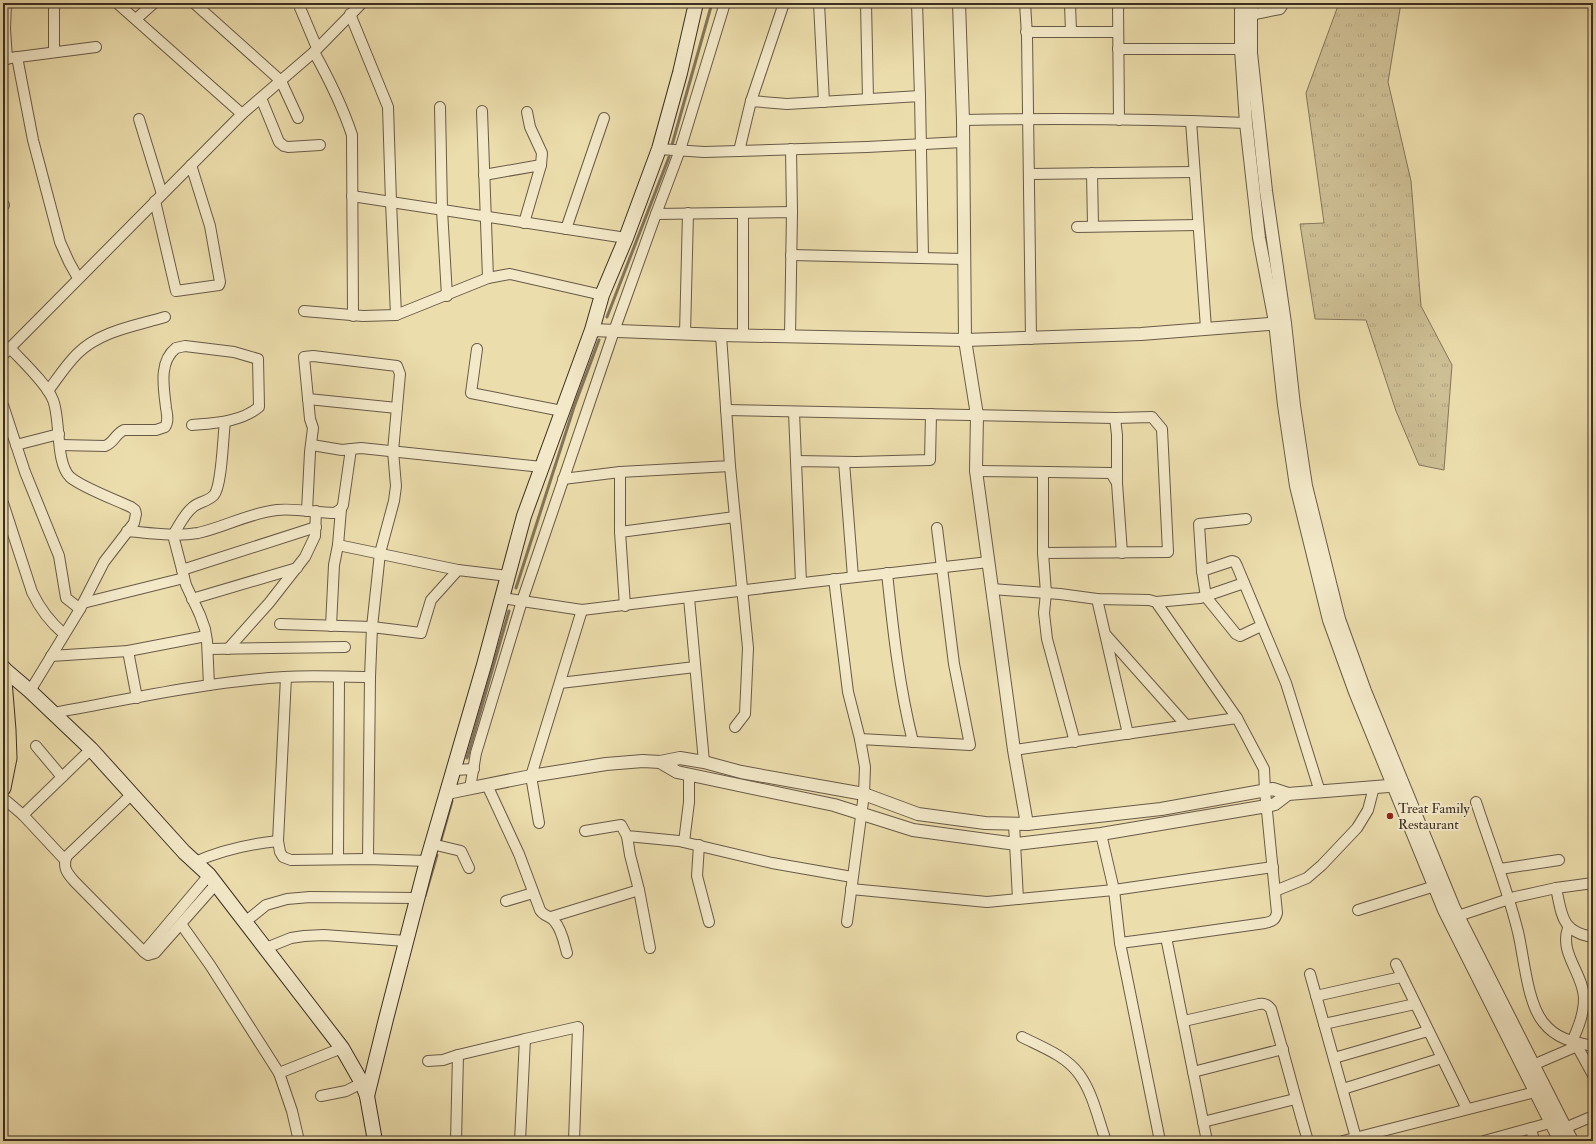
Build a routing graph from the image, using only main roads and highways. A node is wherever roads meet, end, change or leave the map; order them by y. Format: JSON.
{"nodes":[{"id":1,"x":696,"y":3,"type":"edge"},
{"id":2,"x":3,"y":668,"type":"edge"},
{"id":3,"x":3,"y":788,"type":"edge"},
{"id":4,"x":367,"y":1096,"type":"junction"},
{"id":5,"x":374,"y":1141,"type":"edge"}],
"edges":[{"from":1,"to":4,"type":"main road"},
{"from":2,"to":3,"type":"main road"},
{"from":2,"to":4,"type":"main road"},
{"from":4,"to":5,"type":"main road"}]}
